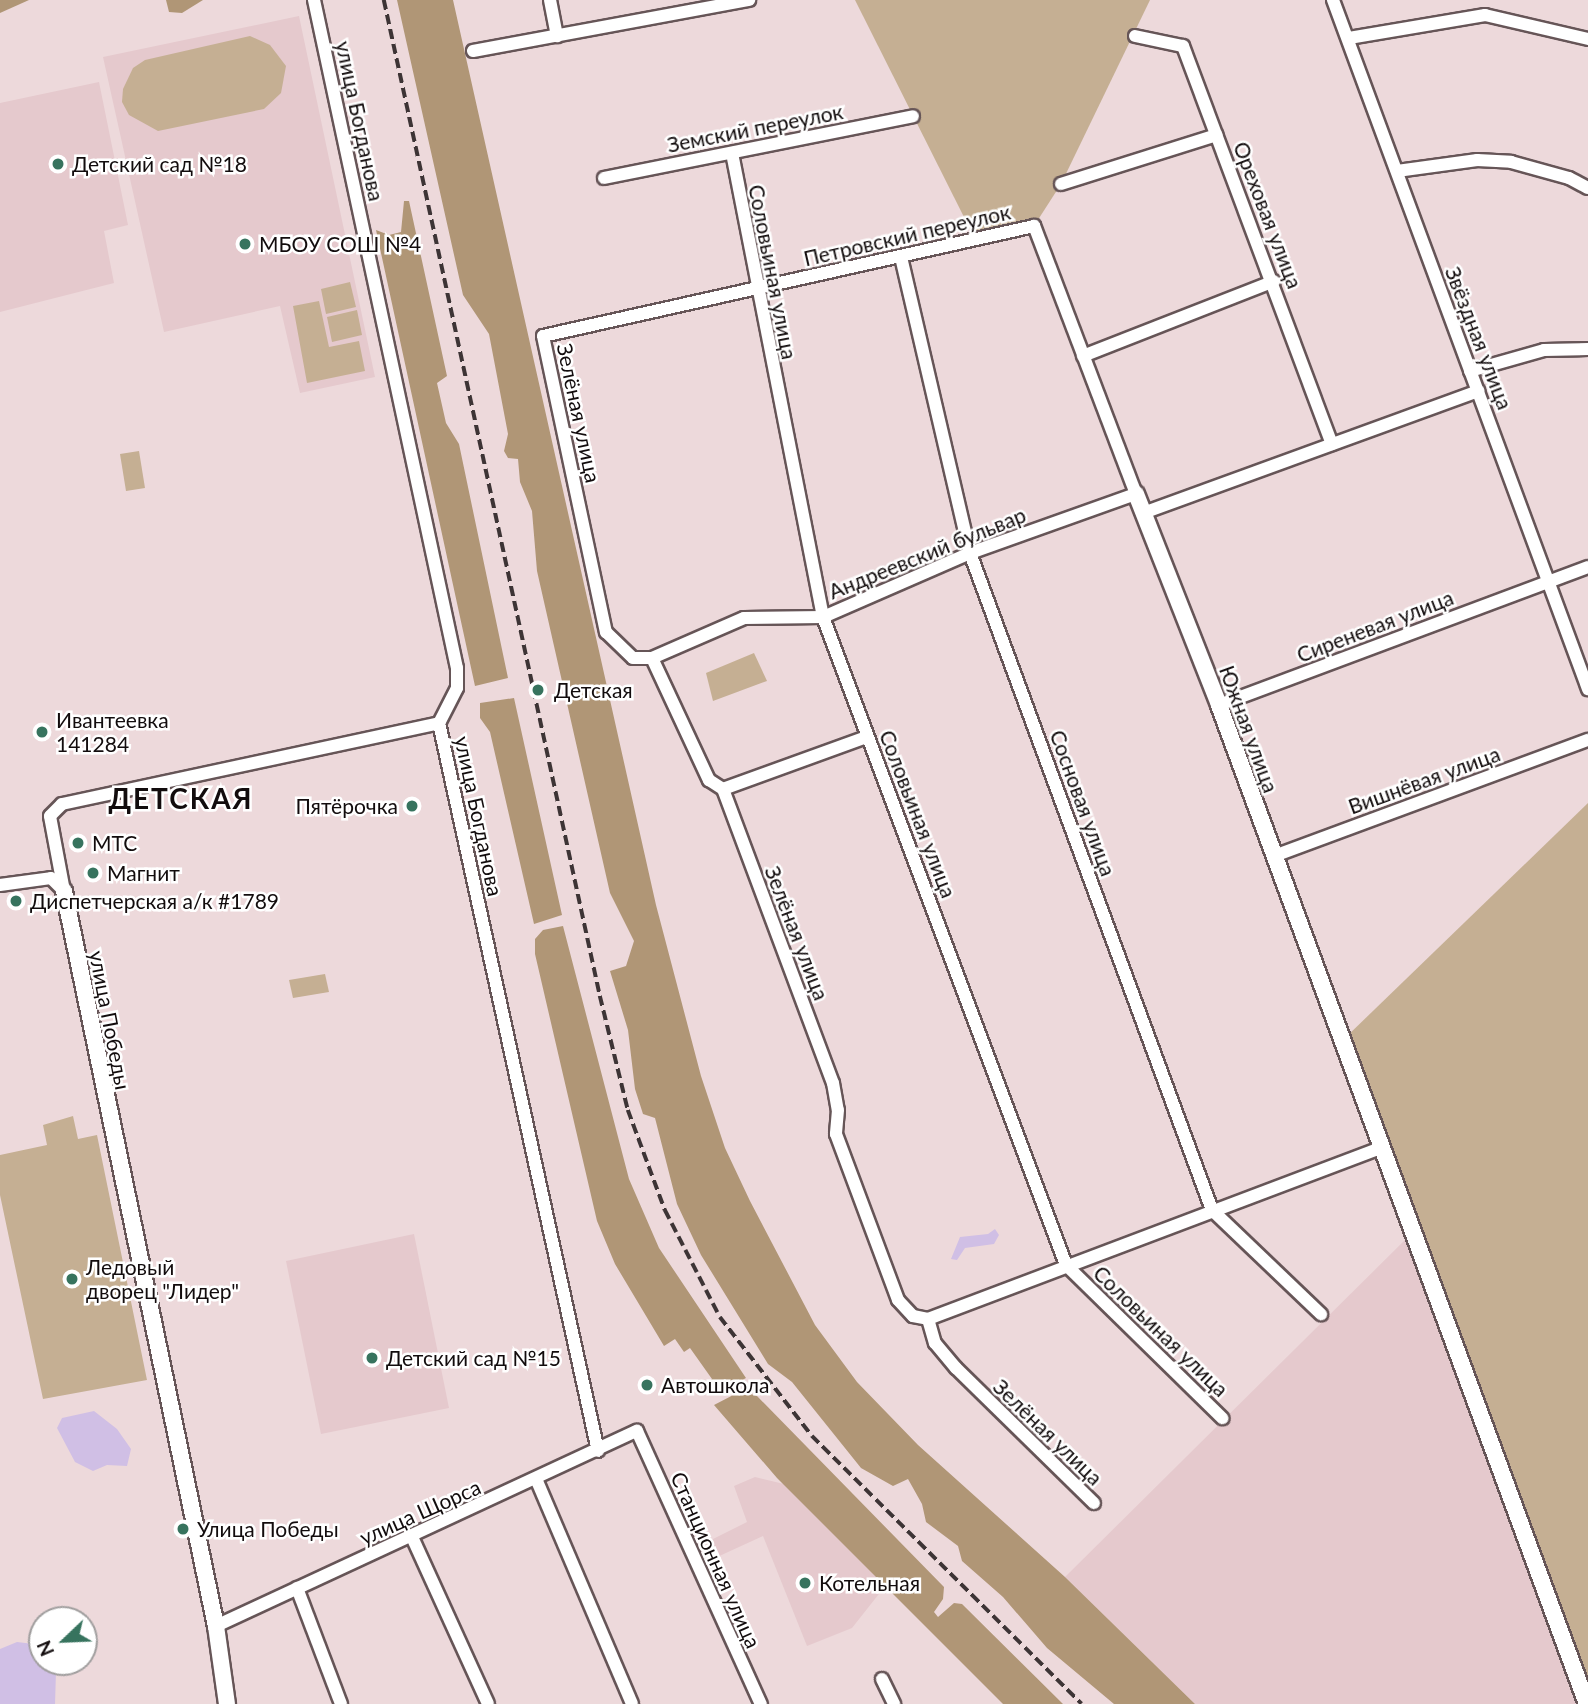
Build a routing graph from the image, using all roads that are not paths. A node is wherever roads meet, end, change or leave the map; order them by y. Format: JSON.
{"nodes":[{"id":1,"x":314,"y":0,"type":"edge"},
{"id":2,"x":550,"y":0,"type":"edge"},
{"id":3,"x":749,"y":0,"type":"edge"},
{"id":4,"x":1333,"y":0,"type":"edge"},
{"id":5,"x":557,"y":36,"type":"junction"},
{"id":6,"x":1135,"y":36,"type":"dead end"},
{"id":7,"x":1349,"y":38,"type":"junction"},
{"id":8,"x":1588,"y":39,"type":"edge"},
{"id":9,"x":473,"y":51,"type":"dead end"},
{"id":10,"x":913,"y":116,"type":"dead end"},
{"id":11,"x":1216,"y":135,"type":"junction"},
{"id":12,"x":732,"y":153,"type":"junction"},
{"id":13,"x":1397,"y":171,"type":"junction"},
{"id":14,"x":604,"y":178,"type":"dead end"},
{"id":15,"x":1061,"y":184,"type":"dead end"},
{"id":16,"x":1588,"y":188,"type":"edge"},
{"id":17,"x":1034,"y":226,"type":"joint"},
{"id":18,"x":901,"y":257,"type":"junction"},
{"id":19,"x":1274,"y":281,"type":"junction"},
{"id":20,"x":755,"y":288,"type":"junction"},
{"id":21,"x":543,"y":336,"type":"joint"},
{"id":22,"x":1588,"y":349,"type":"edge"},
{"id":23,"x":1083,"y":356,"type":"junction"},
{"id":24,"x":1470,"y":371,"type":"junction"},
{"id":25,"x":1479,"y":391,"type":"junction"},
{"id":26,"x":1332,"y":444,"type":"junction"},
{"id":27,"x":1136,"y":494,"type":"junction"},
{"id":28,"x":1143,"y":513,"type":"junction"},
{"id":29,"x":970,"y":553,"type":"junction"},
{"id":30,"x":1588,"y":567,"type":"edge"},
{"id":31,"x":1545,"y":582,"type":"junction"},
{"id":32,"x":823,"y":617,"type":"junction"},
{"id":33,"x":652,"y":658,"type":"junction"},
{"id":34,"x":1588,"y":690,"type":"edge"},
{"id":35,"x":1219,"y":705,"type":"junction"},
{"id":36,"x":439,"y":723,"type":"junction"},
{"id":37,"x":867,"y":737,"type":"junction"},
{"id":38,"x":1588,"y":740,"type":"edge"},
{"id":39,"x":723,"y":789,"type":"junction"},
{"id":40,"x":1274,"y":856,"type":"junction"},
{"id":41,"x":0,"y":886,"type":"edge"},
{"id":42,"x":64,"y":891,"type":"junction"},
{"id":43,"x":1380,"y":1148,"type":"junction"},
{"id":44,"x":1212,"y":1210,"type":"junction"},
{"id":45,"x":1066,"y":1265,"type":"junction"},
{"id":46,"x":1321,"y":1314,"type":"dead end"},
{"id":47,"x":928,"y":1319,"type":"junction"},
{"id":48,"x":1222,"y":1418,"type":"dead end"},
{"id":49,"x":637,"y":1431,"type":"joint"},
{"id":50,"x":598,"y":1451,"type":"junction"},
{"id":51,"x":537,"y":1481,"type":"junction"},
{"id":52,"x":1094,"y":1503,"type":"dead end"},
{"id":53,"x":412,"y":1536,"type":"junction"},
{"id":54,"x":297,"y":1588,"type":"junction"},
{"id":55,"x":216,"y":1626,"type":"junction"},
{"id":56,"x":882,"y":1679,"type":"dead end"},
{"id":57,"x":227,"y":1704,"type":"edge"},
{"id":58,"x":341,"y":1704,"type":"edge"},
{"id":59,"x":488,"y":1704,"type":"edge"},
{"id":60,"x":632,"y":1704,"type":"edge"},
{"id":61,"x":761,"y":1704,"type":"edge"},
{"id":62,"x":894,"y":1704,"type":"edge"},
{"id":63,"x":1587,"y":1704,"type":"edge"}],
"edges":[{"from":1,"to":36,"type":"street","name":"улица Богданова"},
{"from":2,"to":5,"type":"street"},
{"from":3,"to":5,"type":"street"},
{"from":4,"to":7,"type":"street","name":"Звёздная улица"},
{"from":5,"to":9,"type":"street"},
{"from":6,"to":11,"type":"street","name":"Ореховая улица"},
{"from":7,"to":8,"type":"street"},
{"from":7,"to":13,"type":"street","name":"Звёздная улица"},
{"from":10,"to":12,"type":"street","name":"Земский переулок"},
{"from":11,"to":15,"type":"street"},
{"from":11,"to":19,"type":"street","name":"Ореховая улица"},
{"from":12,"to":14,"type":"street","name":"Земский переулок"},
{"from":12,"to":20,"type":"street","name":"Соловьиная улица"},
{"from":13,"to":16,"type":"street"},
{"from":13,"to":24,"type":"street","name":"Звёздная улица"},
{"from":17,"to":18,"type":"street","name":"Петровский переулок"},
{"from":17,"to":23,"type":"street","name":"Южная улица"},
{"from":18,"to":20,"type":"street","name":"Петровский переулок"},
{"from":18,"to":29,"type":"street","name":"Сосновая улица"},
{"from":19,"to":23,"type":"street"},
{"from":19,"to":26,"type":"street","name":"Ореховая улица"},
{"from":20,"to":21,"type":"street","name":"Петровский переулок"},
{"from":20,"to":32,"type":"street","name":"Соловьиная улица"},
{"from":21,"to":33,"type":"street","name":"Зелёная улица"},
{"from":22,"to":24,"type":"street"},
{"from":23,"to":27,"type":"street","name":"Южная улица"},
{"from":24,"to":25,"type":"street","name":"Звёздная улица"},
{"from":25,"to":26,"type":"street"},
{"from":25,"to":31,"type":"street","name":"Звёздная улица"},
{"from":26,"to":28,"type":"street"},
{"from":27,"to":28,"type":"street","name":"Южная улица"},
{"from":27,"to":29,"type":"street","name":"Андреевский бульвар"},
{"from":28,"to":35,"type":"street","name":"Южная улица"},
{"from":29,"to":32,"type":"street","name":"Андреевский бульвар"},
{"from":29,"to":44,"type":"street","name":"Сосновая улица"},
{"from":30,"to":31,"type":"street","name":"Сиреневая улица"},
{"from":31,"to":34,"type":"street","name":"Звёздная улица"},
{"from":31,"to":35,"type":"street","name":"Сиреневая улица"},
{"from":32,"to":33,"type":"street","name":"Андреевский бульвар"},
{"from":32,"to":37,"type":"street","name":"Соловьиная улица"},
{"from":33,"to":39,"type":"street","name":"Зелёная улица"},
{"from":35,"to":40,"type":"street","name":"Южная улица"},
{"from":36,"to":42,"type":"street","name":"улица Победы"},
{"from":36,"to":50,"type":"street","name":"улица Богданова"},
{"from":37,"to":39,"type":"street"},
{"from":37,"to":45,"type":"street","name":"Соловьиная улица"},
{"from":38,"to":40,"type":"street","name":"Вишнёвая улица"},
{"from":39,"to":47,"type":"street","name":"Зелёная улица"},
{"from":40,"to":43,"type":"street","name":"Южная улица"},
{"from":41,"to":42,"type":"street"},
{"from":42,"to":55,"type":"street","name":"улица Победы"},
{"from":43,"to":44,"type":"street"},
{"from":43,"to":63,"type":"street","name":"Южная улица"},
{"from":44,"to":45,"type":"street"},
{"from":44,"to":46,"type":"street","name":"Сосновая улица"},
{"from":45,"to":47,"type":"street"},
{"from":45,"to":48,"type":"street","name":"Соловьиная улица"},
{"from":47,"to":52,"type":"street","name":"Зелёная улица"},
{"from":49,"to":50,"type":"street","name":"улица Щорса"},
{"from":49,"to":61,"type":"street","name":"Станционная улица"},
{"from":50,"to":51,"type":"street","name":"улица Щорса"},
{"from":51,"to":53,"type":"street","name":"улица Щорса"},
{"from":51,"to":60,"type":"street"},
{"from":53,"to":54,"type":"street","name":"улица Щорса"},
{"from":53,"to":59,"type":"street"},
{"from":54,"to":55,"type":"street","name":"улица Щорса"},
{"from":54,"to":58,"type":"street"},
{"from":55,"to":57,"type":"street","name":"улица Победы"},
{"from":56,"to":62,"type":"street"}]}
